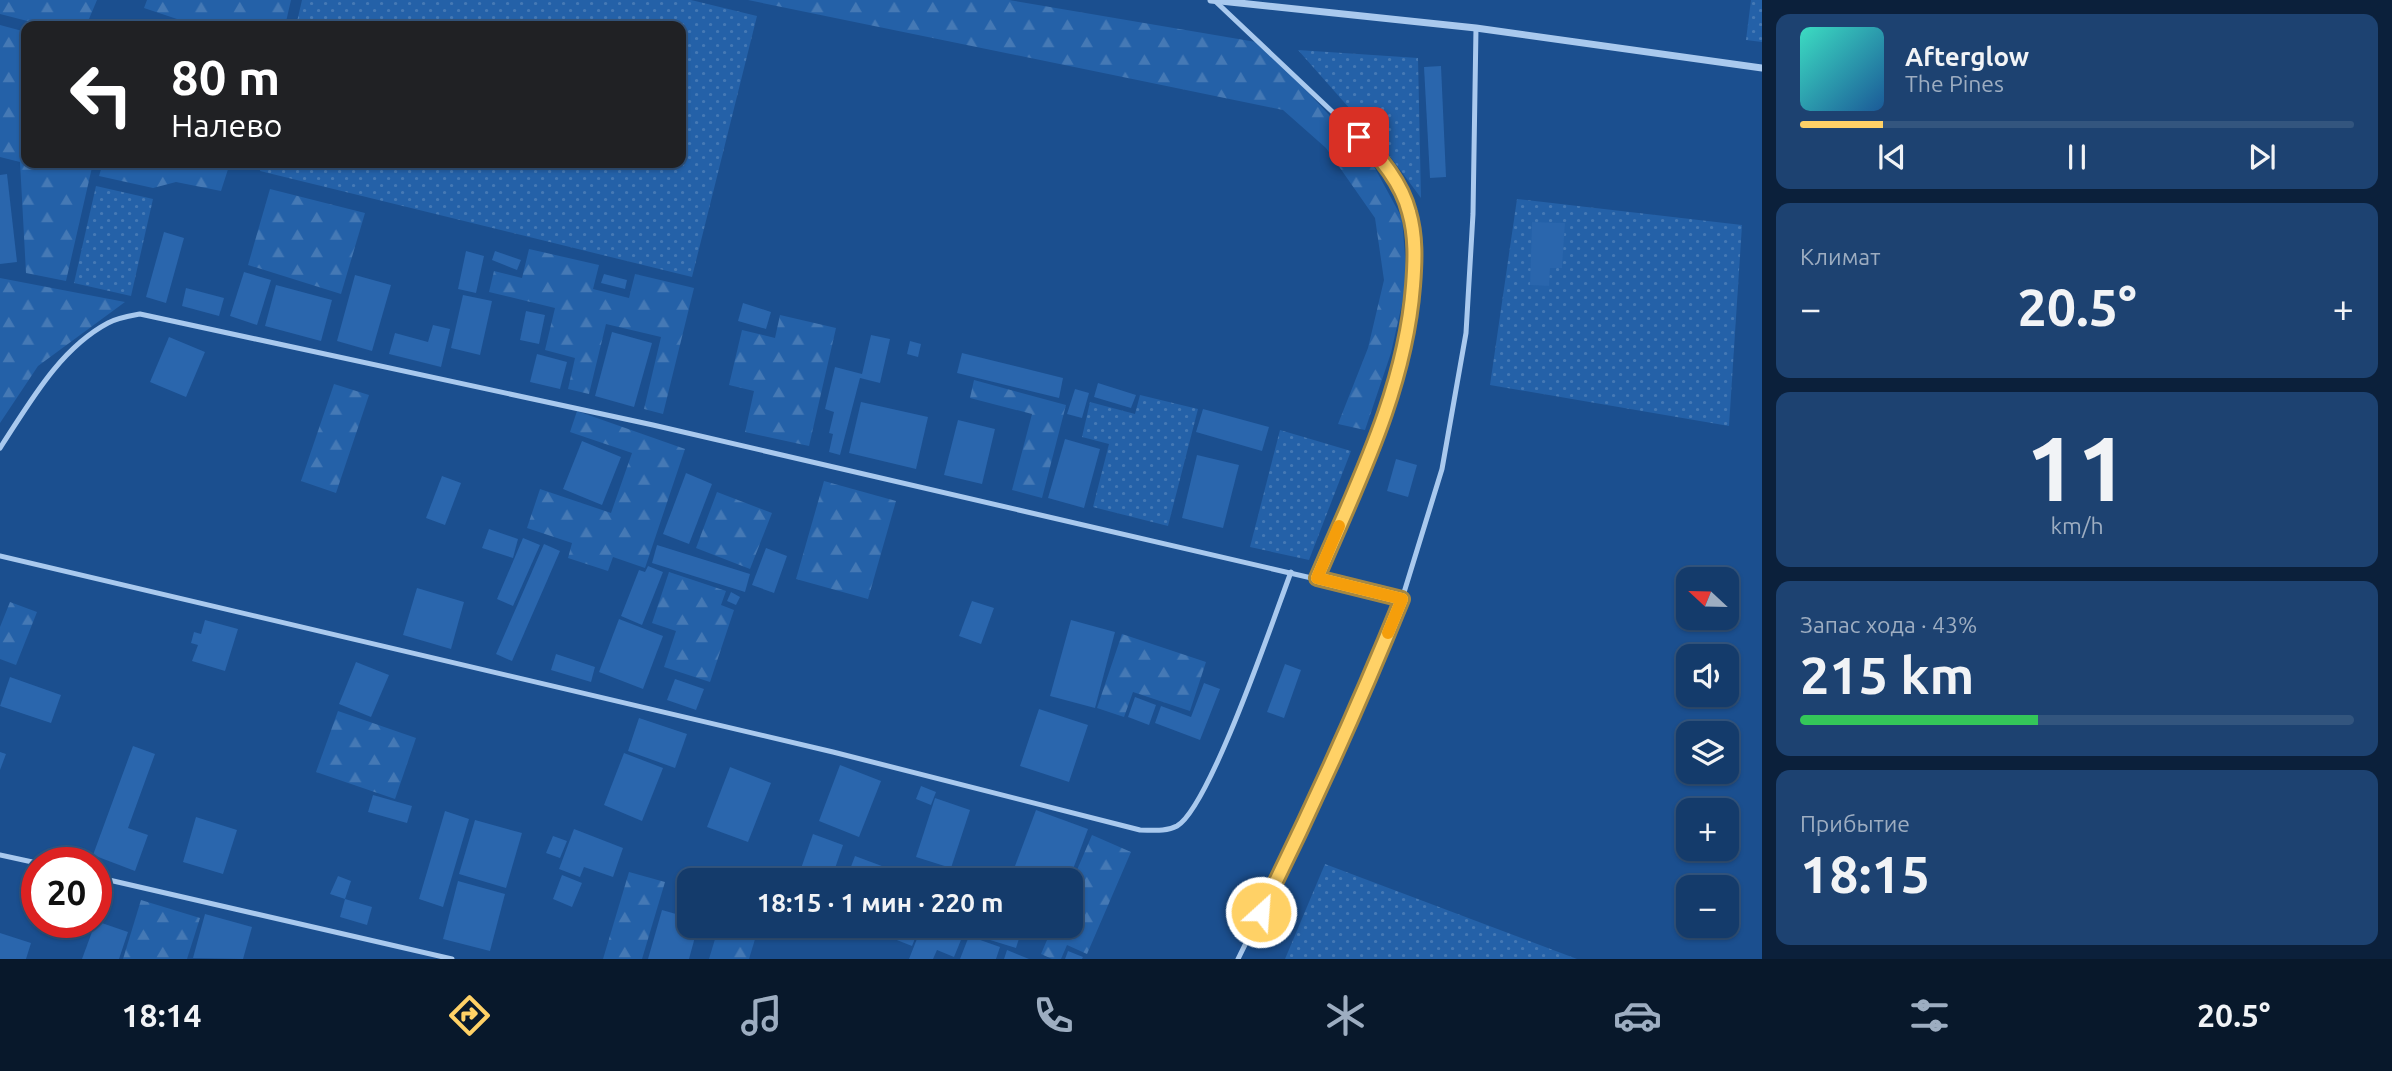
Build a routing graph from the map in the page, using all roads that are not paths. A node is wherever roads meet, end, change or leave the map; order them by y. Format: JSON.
{"nodes":[{"id":1,"x":1213,"y":0,"type":"edge"},
{"id":2,"x":1476,"y":28,"type":"junction"},
{"id":3,"x":1762,"y":68,"type":"edge"},
{"id":4,"x":0,"y":448,"type":"edge"},
{"id":5,"x":0,"y":556,"type":"edge"},
{"id":6,"x":1291,"y":572,"type":"junction"},
{"id":7,"x":1317,"y":578,"type":"junction"},
{"id":8,"x":1402,"y":599,"type":"junction"},
{"id":9,"x":0,"y":855,"type":"edge"},
{"id":10,"x":21,"y":860,"type":"edge"},
{"id":11,"x":112,"y":881,"type":"edge"},
{"id":12,"x":452,"y":959,"type":"edge"},
{"id":13,"x":1238,"y":959,"type":"edge"}],
"edges":[{"from":1,"to":2,"type":"street"},
{"from":1,"to":7,"type":"lane"},
{"from":2,"to":3,"type":"street"},
{"from":2,"to":8,"type":"lane"},
{"from":4,"to":6,"type":"lane"},
{"from":5,"to":6,"type":"lane"},
{"from":6,"to":7,"type":"lane"},
{"from":7,"to":8,"type":"lane"},
{"from":8,"to":13,"type":"lane"},
{"from":9,"to":10,"type":"lane"},
{"from":11,"to":12,"type":"lane"}]}
